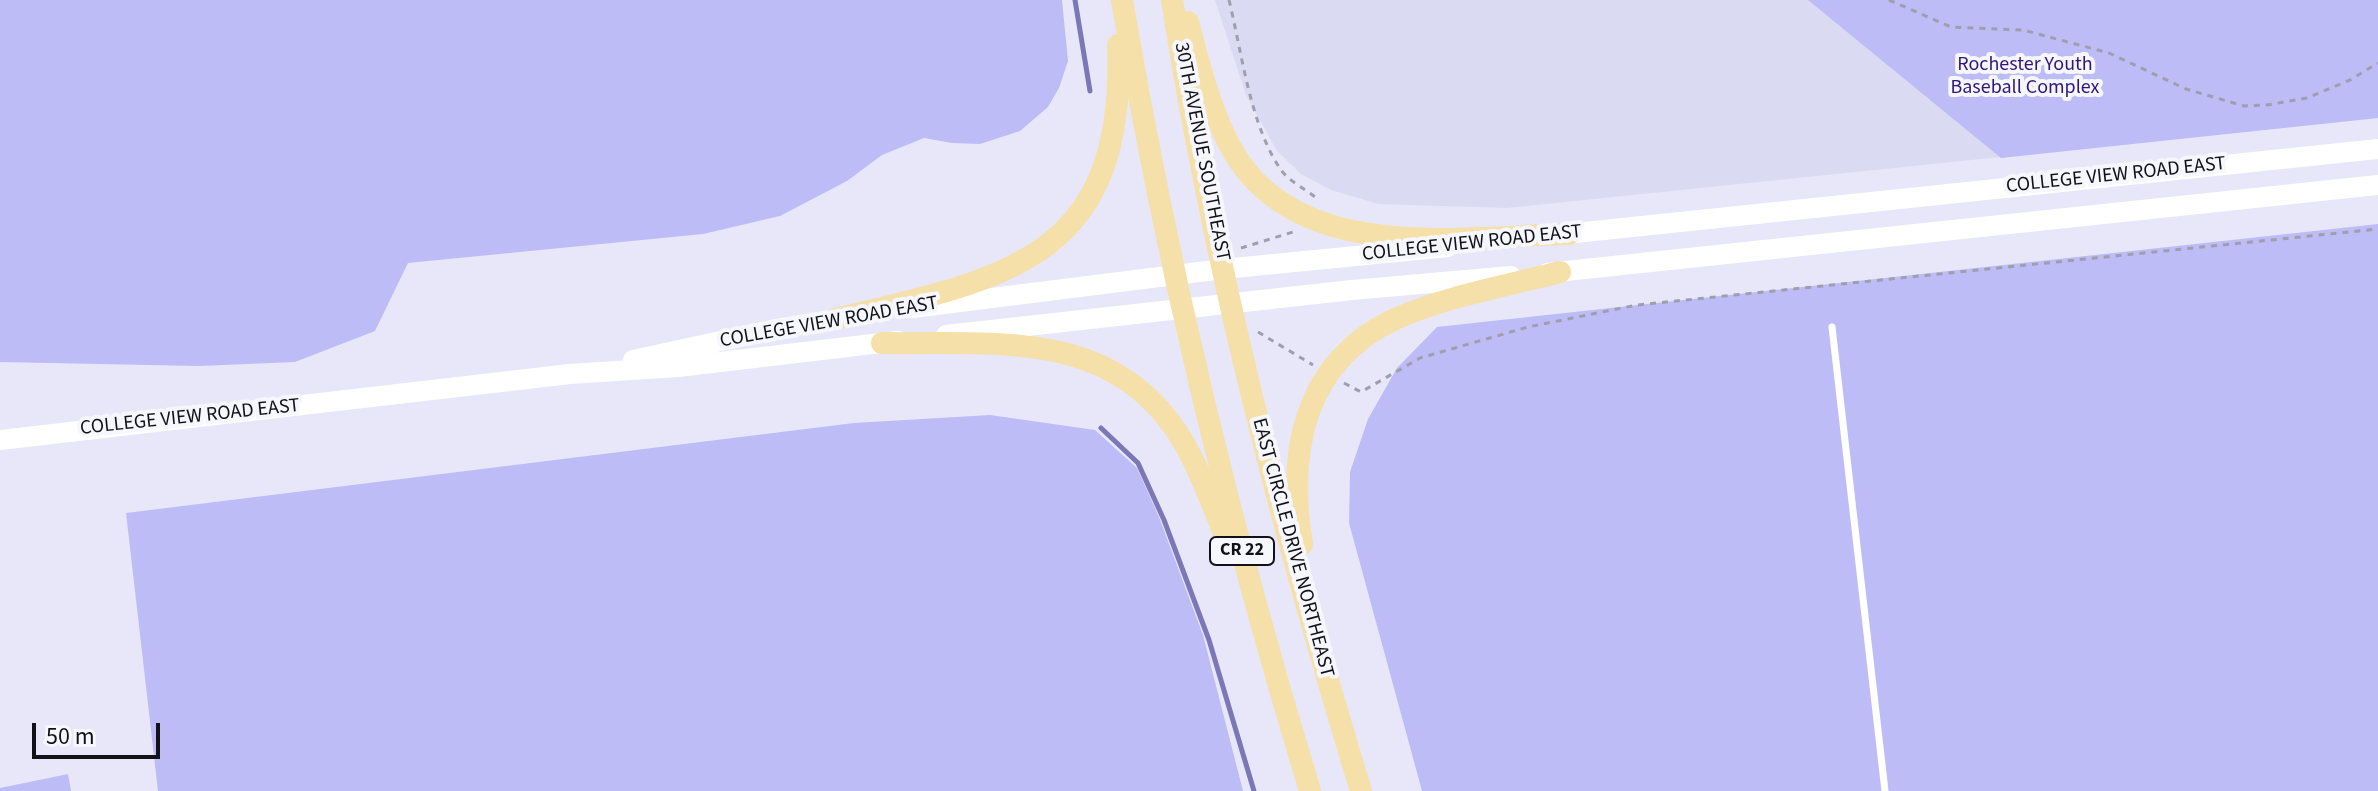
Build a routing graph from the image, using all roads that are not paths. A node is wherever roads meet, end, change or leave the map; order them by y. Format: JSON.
{"nodes":[{"id":1,"x":1116,"y":0,"type":"edge"},
{"id":2,"x":1122,"y":0,"type":"edge"},
{"id":3,"x":1172,"y":0,"type":"edge"},
{"id":4,"x":1182,"y":0,"type":"edge"},
{"id":5,"x":2378,"y":149,"type":"edge"},
{"id":6,"x":2378,"y":185,"type":"edge"},
{"id":7,"x":1569,"y":234,"type":"junction"},
{"id":8,"x":1223,"y":269,"type":"junction"},
{"id":9,"x":1560,"y":272,"type":"junction"},
{"id":10,"x":1174,"y":275,"type":"junction"},
{"id":11,"x":1231,"y":304,"type":"junction"},
{"id":12,"x":1182,"y":309,"type":"junction"},
{"id":13,"x":835,"y":319,"type":"junction"},
{"id":14,"x":1832,"y":327,"type":"dead end"},
{"id":15,"x":882,"y":343,"type":"junction"},
{"id":16,"x":570,"y":374,"type":"junction"},
{"id":17,"x":0,"y":440,"type":"edge"},
{"id":18,"x":1258,"y":616,"type":"junction"},
{"id":19,"x":1320,"y":659,"type":"junction"},
{"id":20,"x":1310,"y":791,"type":"edge"},
{"id":21,"x":1361,"y":791,"type":"edge"},
{"id":22,"x":1885,"y":791,"type":"edge"}],
"edges":[{"from":1,"to":13,"type":"main road"},
{"from":2,"to":10,"type":"main road","number":"CR 22"},
{"from":3,"to":8,"type":"main road","name":"30TH AVENUE SOUTHEAST","number":"CR 22"},
{"from":4,"to":7,"type":"main road"},
{"from":5,"to":7,"type":"main road","name":"COLLEGE VIEW ROAD EAST"},
{"from":6,"to":9,"type":"main road","name":"COLLEGE VIEW ROAD EAST"},
{"from":7,"to":8,"type":"main road","name":"COLLEGE VIEW ROAD EAST"},
{"from":8,"to":10,"type":"main road","name":"COLLEGE VIEW ROAD EAST"},
{"from":8,"to":11,"type":"main road","name":"30TH AVENUE SOUTHEAST","number":"CR 22"},
{"from":9,"to":11,"type":"main road","name":"COLLEGE VIEW ROAD EAST"},
{"from":9,"to":19,"type":"main road"},
{"from":10,"to":12,"type":"main road","number":"CR 22"},
{"from":10,"to":13,"type":"main road","name":"COLLEGE VIEW ROAD EAST"},
{"from":11,"to":12,"type":"main road","name":"COLLEGE VIEW ROAD EAST"},
{"from":11,"to":19,"type":"main road","name":"EAST CIRCLE DRIVE NORTHEAST","number":"CR 22"},
{"from":12,"to":15,"type":"main road","name":"COLLEGE VIEW ROAD EAST"},
{"from":12,"to":18,"type":"main road","number":"CR 22"},
{"from":13,"to":16,"type":"main road","name":"COLLEGE VIEW ROAD EAST"},
{"from":14,"to":22,"type":"lane"},
{"from":15,"to":16,"type":"main road","name":"COLLEGE VIEW ROAD EAST"},
{"from":15,"to":18,"type":"main road"},
{"from":16,"to":17,"type":"main road","name":"COLLEGE VIEW ROAD EAST"},
{"from":18,"to":20,"type":"main road","number":"CR 22"},
{"from":19,"to":21,"type":"main road","name":"EAST CIRCLE DRIVE NORTHEAST","number":"CR 22"}]}
